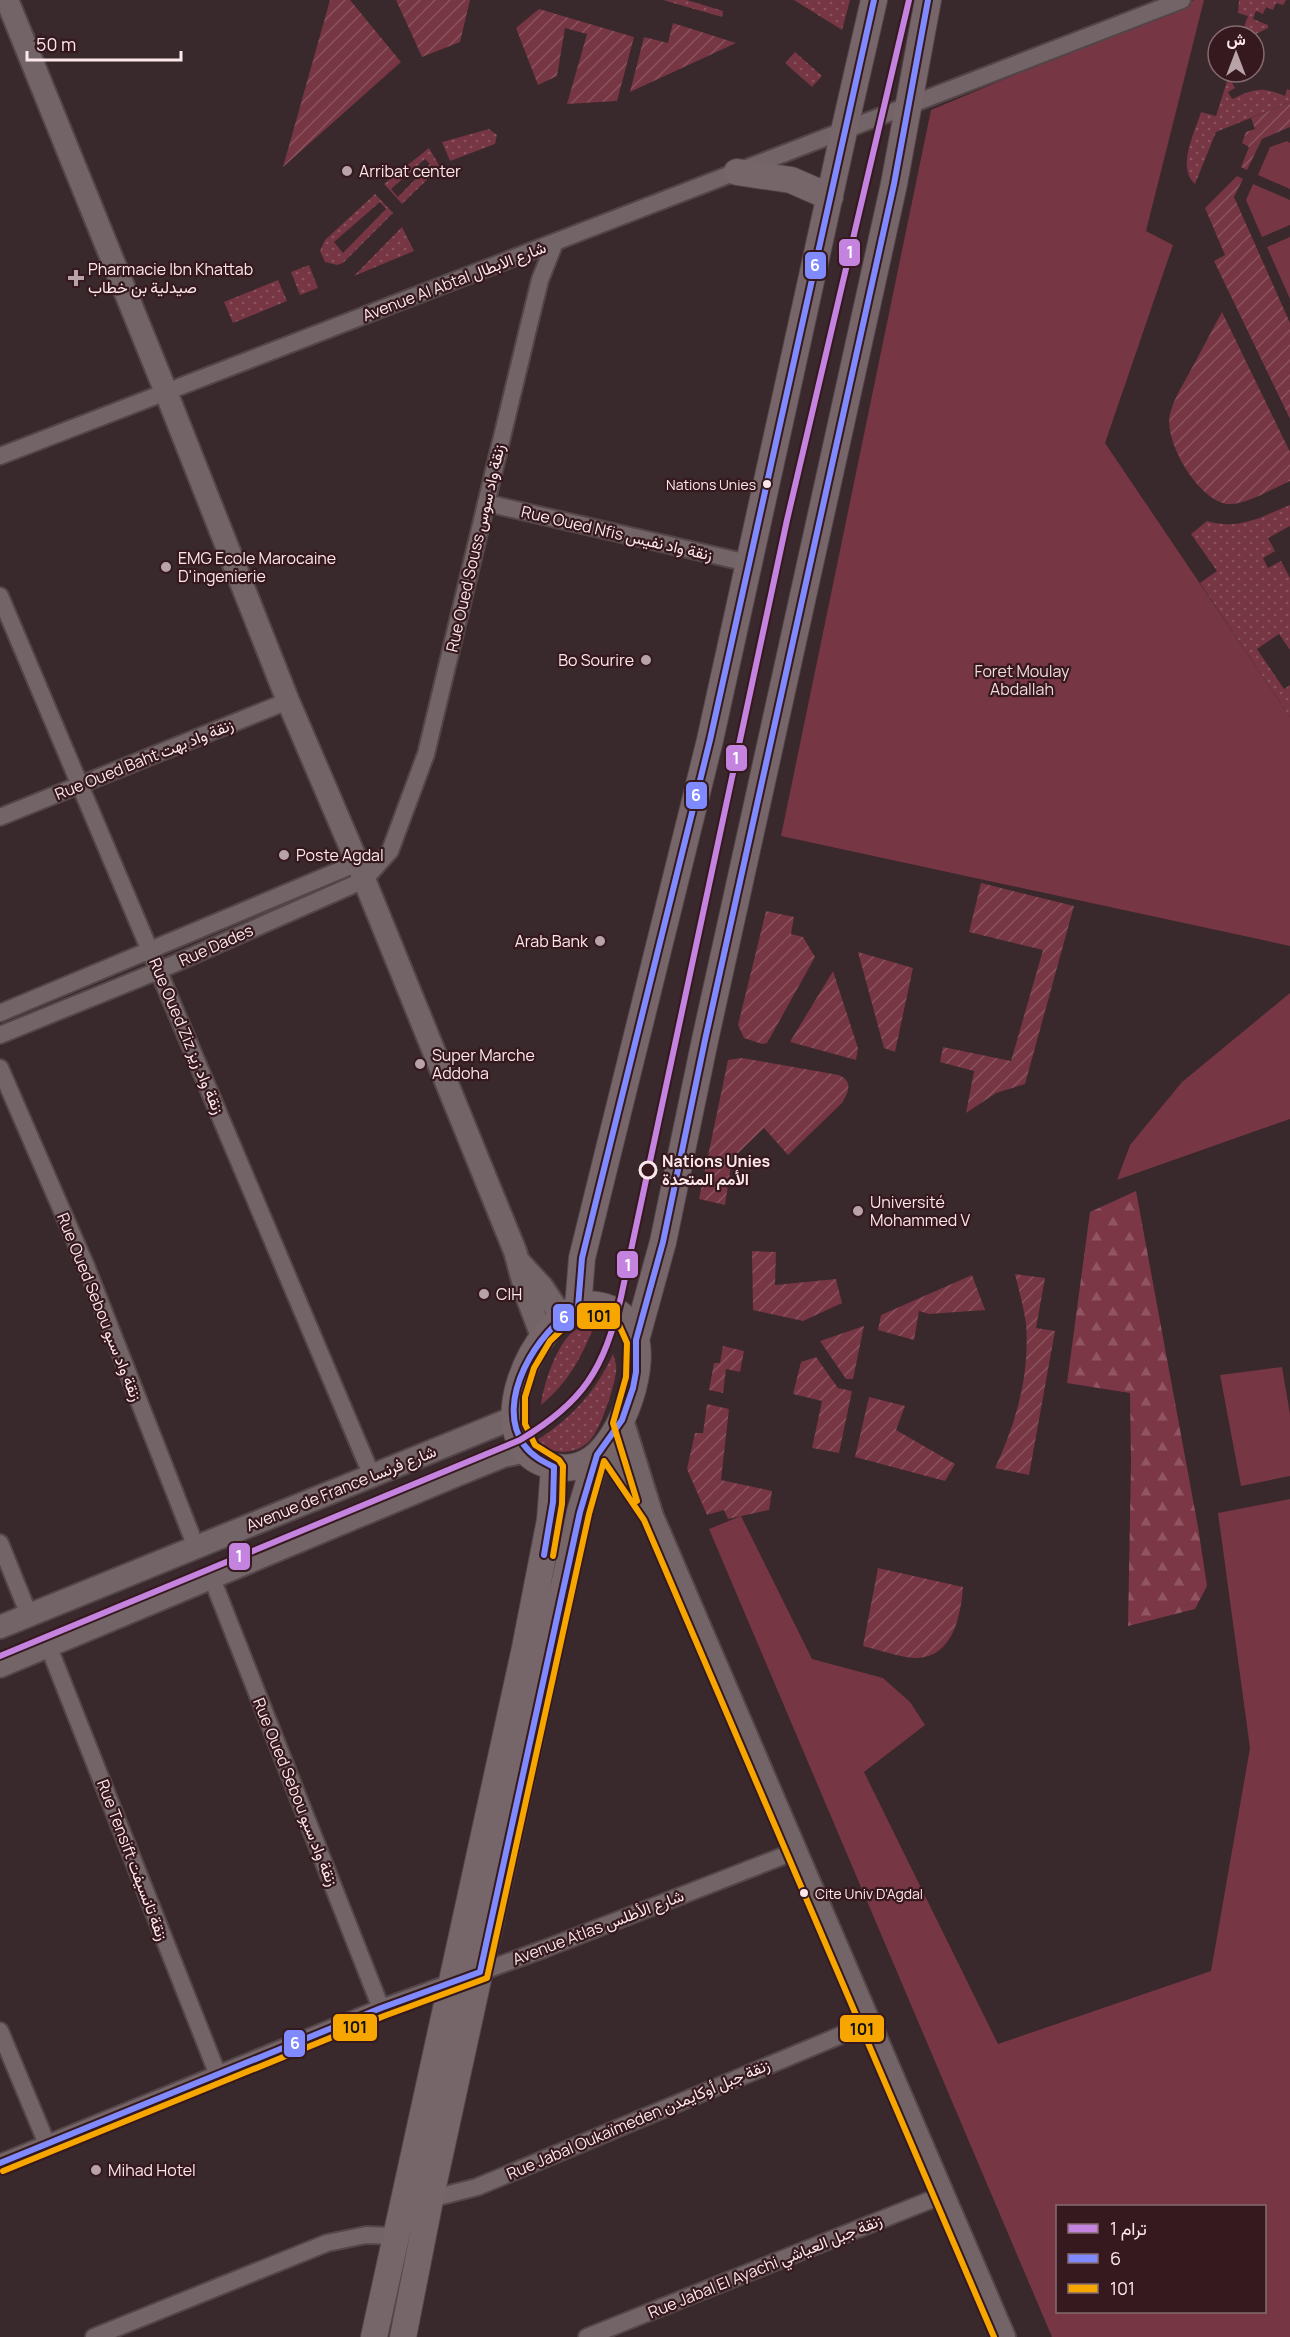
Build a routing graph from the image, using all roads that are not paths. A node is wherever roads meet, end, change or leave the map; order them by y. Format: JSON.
{"nodes":[{"id":1,"x":7,"y":0,"type":"edge"},
{"id":2,"x":874,"y":0,"type":"edge"},
{"id":3,"x":928,"y":0,"type":"edge"},
{"id":4,"x":1182,"y":0,"type":"edge"},
{"id":5,"x":908,"y":106,"type":"junction"},
{"id":6,"x":844,"y":131,"type":"junction"},
{"id":7,"x":736,"y":172,"type":"junction"},
{"id":8,"x":830,"y":197,"type":"junction"},
{"id":9,"x":555,"y":242,"type":"junction"},
{"id":10,"x":166,"y":392,"type":"junction"},
{"id":11,"x":0,"y":456,"type":"edge"},
{"id":12,"x":486,"y":503,"type":"junction"},
{"id":13,"x":748,"y":563,"type":"junction"},
{"id":14,"x":0,"y":596,"type":"edge"},
{"id":15,"x":288,"y":701,"type":"junction"},
{"id":16,"x":79,"y":785,"type":"junction"},
{"id":17,"x":0,"y":817,"type":"edge"},
{"id":18,"x":360,"y":871,"type":"junction"},
{"id":19,"x":151,"y":951,"type":"junction"},
{"id":20,"x":160,"y":970,"type":"junction"},
{"id":21,"x":0,"y":1013,"type":"edge"},
{"id":22,"x":0,"y":1035,"type":"edge"},
{"id":23,"x":0,"y":1068,"type":"edge"},
{"id":24,"x":518,"y":1261,"type":"junction"},
{"id":25,"x":570,"y":1312,"type":"junction"},
{"id":26,"x":542,"y":1336,"type":"junction"},
{"id":27,"x":636,"y":1340,"type":"junction"},
{"id":28,"x":516,"y":1418,"type":"junction"},
{"id":29,"x":622,"y":1420,"type":"junction"},
{"id":30,"x":526,"y":1451,"type":"junction"},
{"id":31,"x":601,"y":1451,"type":"junction"},
{"id":32,"x":554,"y":1467,"type":"junction"},
{"id":33,"x":372,"y":1476,"type":"junction"},
{"id":34,"x":652,"y":1516,"type":"junction"},
{"id":35,"x":0,"y":1543,"type":"edge"},
{"id":36,"x":196,"y":1547,"type":"junction"},
{"id":37,"x":211,"y":1576,"type":"junction"},
{"id":38,"x":29,"y":1615,"type":"junction"},
{"id":39,"x":0,"y":1627,"type":"edge"},
{"id":40,"x":48,"y":1645,"type":"junction"},
{"id":41,"x":0,"y":1665,"type":"edge"},
{"id":42,"x":796,"y":1851,"type":"junction"},
{"id":43,"x":480,"y":1972,"type":"junction"},
{"id":44,"x":453,"y":1980,"type":"junction"},
{"id":45,"x":381,"y":2008,"type":"junction"},
{"id":46,"x":870,"y":2023,"type":"junction"},
{"id":47,"x":0,"y":2031,"type":"edge"},
{"id":48,"x":218,"y":2075,"type":"junction"},
{"id":49,"x":47,"y":2144,"type":"junction"},
{"id":50,"x":0,"y":2163,"type":"edge"},
{"id":51,"x":943,"y":2195,"type":"junction"},
{"id":52,"x":430,"y":2200,"type":"junction"},
{"id":53,"x":404,"y":2204,"type":"junction"},
{"id":54,"x":397,"y":2236,"type":"junction"},
{"id":55,"x":94,"y":2337,"type":"edge"},
{"id":56,"x":374,"y":2337,"type":"edge"},
{"id":57,"x":403,"y":2337,"type":"edge"},
{"id":58,"x":586,"y":2337,"type":"edge"},
{"id":59,"x":1004,"y":2337,"type":"edge"}],
"edges":[{"from":1,"to":10,"type":"street"},
{"from":2,"to":6,"type":"main road"},
{"from":3,"to":5,"type":"main road"},
{"from":4,"to":5,"type":"street","name":"Avenue Al Abtal شارع الابطال"},
{"from":5,"to":6,"type":"street","name":"Avenue Al Abtal شارع الابطال"},
{"from":5,"to":27,"type":"main road"},
{"from":6,"to":7,"type":"street","name":"Avenue Al Abtal شارع الابطال"},
{"from":6,"to":8,"type":"main road"},
{"from":7,"to":8,"type":"main road"},
{"from":7,"to":9,"type":"street","name":"Avenue Al Abtal شارع الابطال"},
{"from":8,"to":13,"type":"main road"},
{"from":9,"to":10,"type":"street","name":"Avenue Al Abtal شارع الابطال"},
{"from":9,"to":12,"type":"street","name":"Rue Oued Souss زنقة واد سوس"},
{"from":10,"to":11,"type":"street","name":"Avenue Al Abtal شارع الابطال"},
{"from":10,"to":15,"type":"street"},
{"from":12,"to":13,"type":"street","name":"Rue Oued Nfis زنقة واد نفيس"},
{"from":12,"to":18,"type":"street","name":"Rue Oued Souss زنقة واد سوس"},
{"from":13,"to":25,"type":"main road"},
{"from":14,"to":16,"type":"street","name":"Rue Oued Ziz زنقة واد زيز"},
{"from":15,"to":16,"type":"street","name":"Rue Oued Baht زنقة واد بهت"},
{"from":15,"to":18,"type":"street"},
{"from":16,"to":17,"type":"street","name":"Rue Oued Baht زنقة واد بهت"},
{"from":16,"to":19,"type":"street","name":"Rue Oued Ziz زنقة واد زيز"},
{"from":18,"to":19,"type":"street","name":"Rue Dades"},
{"from":18,"to":20,"type":"street","name":"Rue Dades"},
{"from":18,"to":24,"type":"street"},
{"from":19,"to":20,"type":"street","name":"Rue Oued Ziz زنقة واد زيز"},
{"from":19,"to":21,"type":"street","name":"Rue Dades"},
{"from":20,"to":22,"type":"street","name":"Rue Dades"},
{"from":20,"to":33,"type":"street","name":"Rue Oued Ziz زنقة واد زيز"},
{"from":23,"to":36,"type":"street","name":"Rue Oued Sebou زنقة واد سبو"},
{"from":24,"to":25,"type":"street"},
{"from":24,"to":26,"type":"street"},
{"from":25,"to":26,"type":"main road"},
{"from":25,"to":27,"type":"main road"},
{"from":26,"to":28,"type":"main road"},
{"from":27,"to":29,"type":"main road"},
{"from":28,"to":30,"type":"main road"},
{"from":28,"to":33,"type":"street","name":"Avenue de France شارع فرنسا"},
{"from":29,"to":31,"type":"main road"},
{"from":29,"to":34,"type":"street"},
{"from":30,"to":32,"type":"main road"},
{"from":30,"to":37,"type":"street","name":"Avenue de France شارع فرنسا"},
{"from":31,"to":32,"type":"main road"},
{"from":31,"to":34,"type":"street"},
{"from":31,"to":43,"type":"main road"},
{"from":32,"to":44,"type":"main road"},
{"from":33,"to":36,"type":"street","name":"Avenue de France شارع فرنسا"},
{"from":34,"to":42,"type":"street"},
{"from":35,"to":38,"type":"street"},
{"from":36,"to":38,"type":"street","name":"Avenue de France شارع فرنسا"},
{"from":37,"to":40,"type":"street","name":"Avenue de France شارع فرنسا"},
{"from":37,"to":45,"type":"street","name":"Rue Oued Sebou زنقة واد سبو"},
{"from":38,"to":39,"type":"street","name":"Avenue de France شارع فرنسا"},
{"from":40,"to":41,"type":"street","name":"Avenue de France شارع فرنسا"},
{"from":40,"to":48,"type":"street","name":"Rue Tensift زنقة تانسيفت"},
{"from":42,"to":43,"type":"street","name":"Avenue Atlas شارع الأطلس"},
{"from":42,"to":46,"type":"street"},
{"from":43,"to":44,"type":"street","name":"Avenue Atlas شارع الأطلس"},
{"from":43,"to":52,"type":"main road"},
{"from":44,"to":45,"type":"street","name":"Avenue Atlas شارع الأطلس"},
{"from":44,"to":53,"type":"main road"},
{"from":45,"to":48,"type":"street","name":"Avenue Atlas شارع الأطلس"},
{"from":46,"to":51,"type":"street"},
{"from":46,"to":52,"type":"street","name":"Rue Jabal Oukaïmeden زنقة جبل أوكايمدن"},
{"from":47,"to":49,"type":"street"},
{"from":48,"to":49,"type":"street","name":"Avenue Atlas شارع الأطلس"},
{"from":49,"to":50,"type":"street","name":"Avenue Atlas شارع الأطلس"},
{"from":51,"to":58,"type":"street","name":"Rue Jabal El Ayachi زنقة جبل العياشي"},
{"from":51,"to":59,"type":"street"},
{"from":52,"to":53,"type":"street","name":"Rue Jabal Oukaïmeden زنقة جبل أوكايمدن"},
{"from":52,"to":57,"type":"main road"},
{"from":53,"to":54,"type":"main road"},
{"from":54,"to":55,"type":"street"},
{"from":54,"to":56,"type":"main road"}]}
